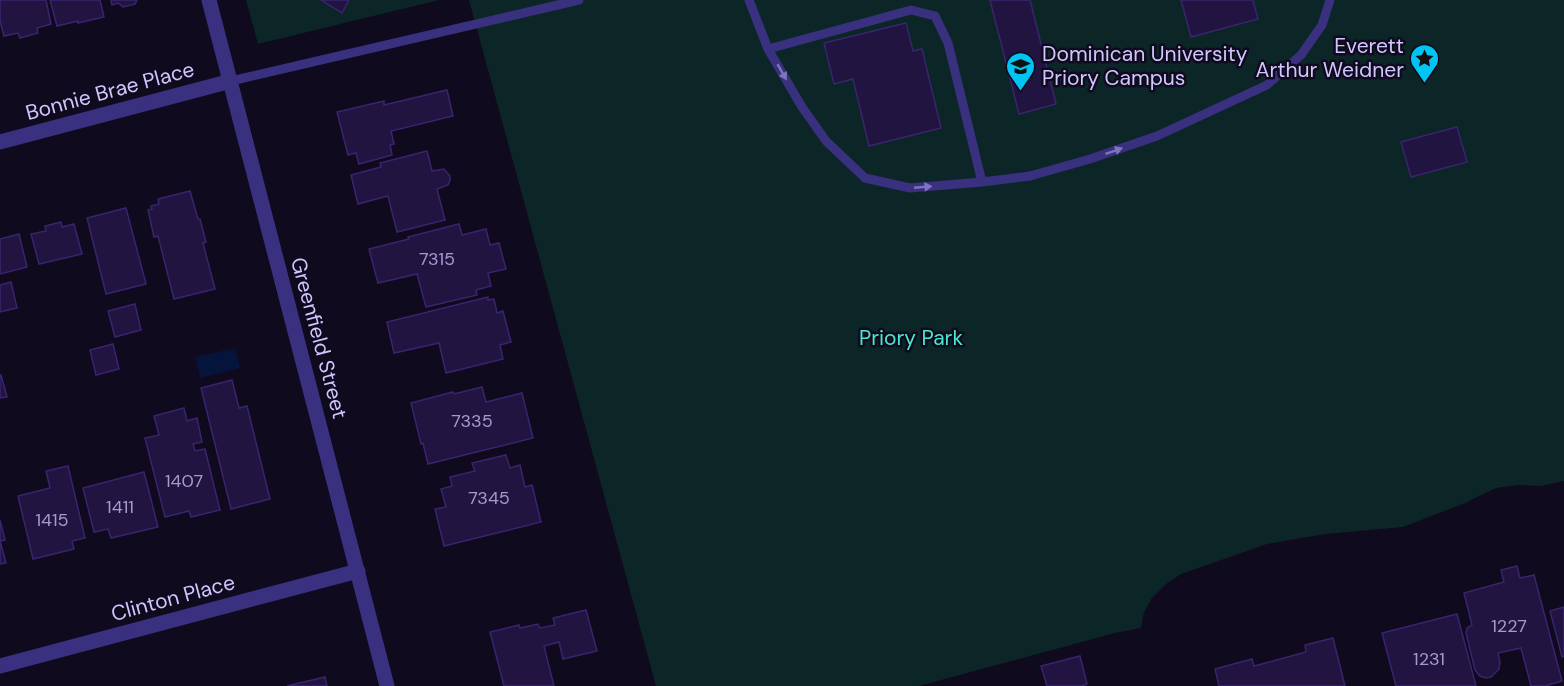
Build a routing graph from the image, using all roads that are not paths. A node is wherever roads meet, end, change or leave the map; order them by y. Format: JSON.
{"nodes":[{"id":1,"x":209,"y":0,"type":"edge"},
{"id":2,"x":579,"y":0,"type":"edge"},
{"id":3,"x":749,"y":0,"type":"edge"},
{"id":4,"x":1330,"y":0,"type":"edge"},
{"id":5,"x":768,"y":49,"type":"junction"},
{"id":6,"x":231,"y":81,"type":"junction"},
{"id":7,"x":0,"y":142,"type":"edge"},
{"id":8,"x":982,"y":182,"type":"junction"},
{"id":9,"x":358,"y":571,"type":"junction"},
{"id":10,"x":0,"y":666,"type":"edge"},
{"id":11,"x":387,"y":686,"type":"edge"}],
"edges":[{"from":1,"to":6,"type":"street","name":"Greenfield Street"},
{"from":2,"to":6,"type":"lane"},
{"from":3,"to":5,"type":"lane"},
{"from":8,"to":4,"type":"lane","one_way":true},
{"from":5,"to":8,"type":"lane","one_way":true},
{"from":5,"to":8,"type":"lane"},
{"from":6,"to":7,"type":"street","name":"Bonnie Brae Place"},
{"from":6,"to":9,"type":"street","name":"Greenfield Street"},
{"from":9,"to":10,"type":"street","name":"Clinton Place"},
{"from":9,"to":11,"type":"street","name":"Greenfield Street"}]}
